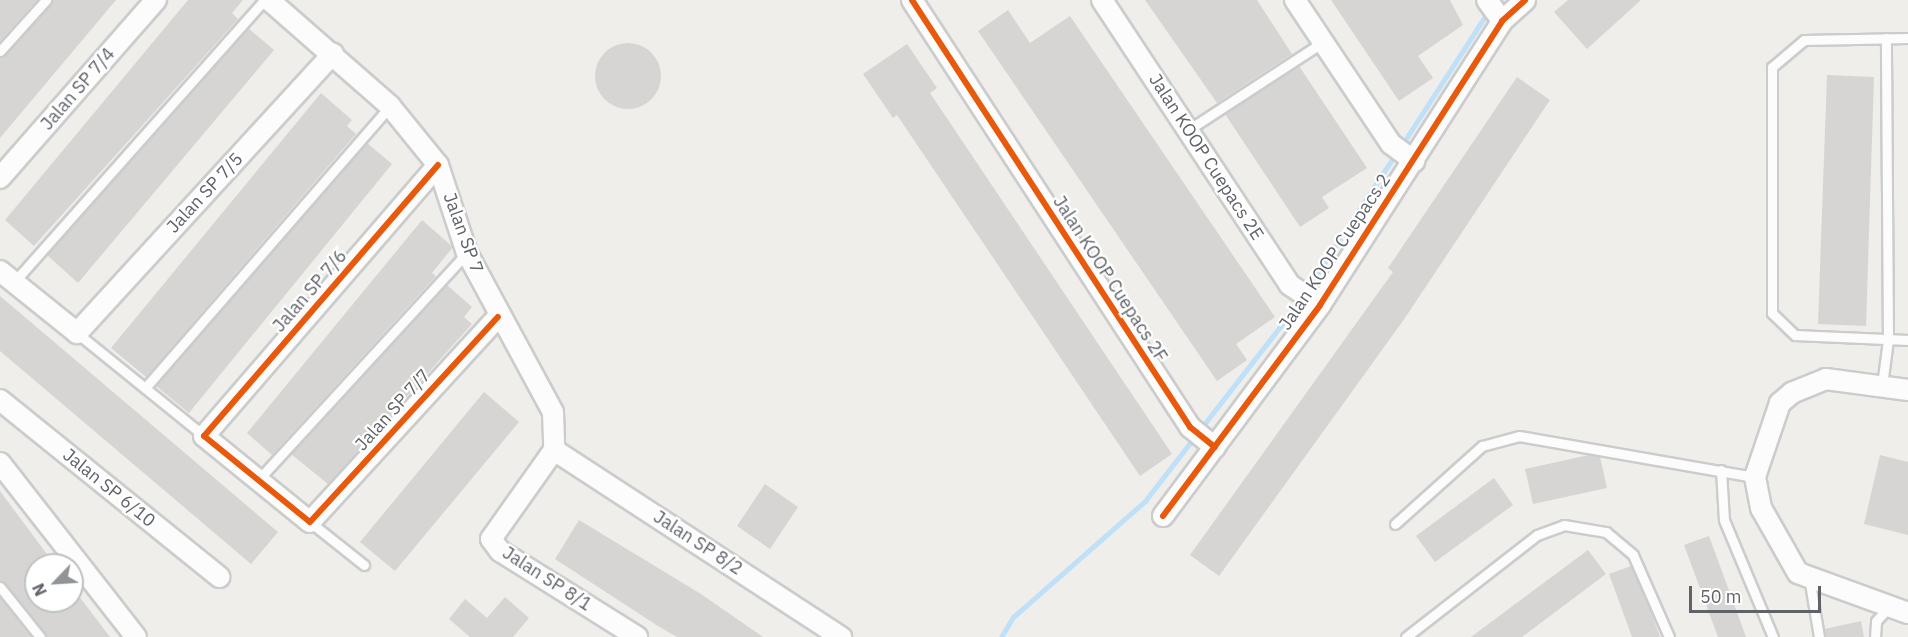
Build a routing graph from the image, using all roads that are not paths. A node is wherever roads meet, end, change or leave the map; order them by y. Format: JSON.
{"nodes":[{"id":1,"x":46,"y":0,"type":"edge"},
{"id":2,"x":156,"y":0,"type":"edge"},
{"id":3,"x":264,"y":0,"type":"edge"},
{"id":4,"x":269,"y":0,"type":"edge"},
{"id":5,"x":912,"y":0,"type":"edge"},
{"id":6,"x":1102,"y":0,"type":"edge"},
{"id":7,"x":1295,"y":0,"type":"edge"},
{"id":8,"x":1487,"y":0,"type":"edge"},
{"id":9,"x":1524,"y":0,"type":"edge"},
{"id":10,"x":1502,"y":21,"type":"junction"},
{"id":11,"x":1886,"y":38,"type":"junction"},
{"id":12,"x":1908,"y":38,"type":"edge"},
{"id":13,"x":1323,"y":42,"type":"junction"},
{"id":14,"x":0,"y":51,"type":"edge"},
{"id":15,"x":333,"y":54,"type":"junction"},
{"id":16,"x":390,"y":106,"type":"junction"},
{"id":17,"x":1188,"y":130,"type":"junction"},
{"id":18,"x":1414,"y":161,"type":"junction"},
{"id":19,"x":438,"y":165,"type":"junction"},
{"id":20,"x":0,"y":178,"type":"edge"},
{"id":21,"x":467,"y":253,"type":"junction"},
{"id":22,"x":7,"y":276,"type":"edge"},
{"id":23,"x":1320,"y":305,"type":"junction"},
{"id":24,"x":498,"y":317,"type":"junction"},
{"id":25,"x":77,"y":333,"type":"junction"},
{"id":26,"x":1888,"y":340,"type":"junction"},
{"id":27,"x":1908,"y":340,"type":"edge"},
{"id":28,"x":1882,"y":385,"type":"junction"},
{"id":29,"x":145,"y":388,"type":"junction"},
{"id":30,"x":1908,"y":390,"type":"edge"},
{"id":31,"x":0,"y":400,"type":"edge"},
{"id":32,"x":204,"y":436,"type":"junction"},
{"id":33,"x":1215,"y":447,"type":"junction"},
{"id":34,"x":554,"y":450,"type":"junction"},
{"id":35,"x":0,"y":463,"type":"edge"},
{"id":36,"x":1721,"y":470,"type":"junction"},
{"id":37,"x":1755,"y":477,"type":"junction"},
{"id":38,"x":258,"y":480,"type":"junction"},
{"id":39,"x":1163,"y":516,"type":"dead end"},
{"id":40,"x":310,"y":522,"type":"junction"},
{"id":41,"x":1395,"y":524,"type":"dead end"},
{"id":42,"x":364,"y":565,"type":"dead end"},
{"id":43,"x":219,"y":577,"type":"dead end"},
{"id":44,"x":1809,"y":577,"type":"junction"},
{"id":45,"x":0,"y":586,"type":"edge"},
{"id":46,"x":1899,"y":610,"type":"edge"},
{"id":47,"x":40,"y":637,"type":"edge"},
{"id":48,"x":136,"y":637,"type":"edge"},
{"id":49,"x":637,"y":637,"type":"edge"},
{"id":50,"x":842,"y":637,"type":"edge"},
{"id":51,"x":1406,"y":637,"type":"edge"},
{"id":52,"x":1669,"y":637,"type":"edge"},
{"id":53,"x":1773,"y":637,"type":"edge"},
{"id":54,"x":1819,"y":637,"type":"edge"},
{"id":55,"x":1875,"y":637,"type":"edge"}],
"edges":[{"from":1,"to":14,"type":"lane"},
{"from":2,"to":20,"type":"street","name":"Jalan SP 7/4"},
{"from":3,"to":22,"type":"lane"},
{"from":4,"to":15,"type":"street","name":"Jalan SP 7"},
{"from":5,"to":33,"type":"street","name":"Jalan KOOP Cuepacs 2F"},
{"from":6,"to":17,"type":"street","name":"Jalan KOOP Cuepacs 2E"},
{"from":7,"to":13,"type":"street"},
{"from":8,"to":10,"type":"street"},
{"from":9,"to":10,"type":"street","name":"Jalan KOOP Cuepacs 2"},
{"from":10,"to":18,"type":"street","name":"Jalan KOOP Cuepacs 2"},
{"from":11,"to":12,"type":"lane"},
{"from":11,"to":26,"type":"lane"},
{"from":11,"to":26,"type":"lane"},
{"from":13,"to":17,"type":"lane"},
{"from":13,"to":18,"type":"street"},
{"from":15,"to":16,"type":"street","name":"Jalan SP 7"},
{"from":15,"to":25,"type":"street","name":"Jalan SP 7/5"},
{"from":16,"to":19,"type":"street","name":"Jalan SP 7"},
{"from":16,"to":29,"type":"lane"},
{"from":17,"to":23,"type":"street","name":"Jalan KOOP Cuepacs 2E"},
{"from":18,"to":23,"type":"street","name":"Jalan KOOP Cuepacs 2"},
{"from":19,"to":21,"type":"street","name":"Jalan SP 7"},
{"from":19,"to":32,"type":"street","name":"Jalan SP 7/6"},
{"from":21,"to":24,"type":"street","name":"Jalan SP 7"},
{"from":21,"to":38,"type":"lane"},
{"from":22,"to":25,"type":"street"},
{"from":23,"to":33,"type":"street","name":"Jalan KOOP Cuepacs 2"},
{"from":24,"to":34,"type":"street","name":"Jalan SP 7"},
{"from":24,"to":40,"type":"street","name":"Jalan SP 7/7"},
{"from":25,"to":29,"type":"lane"},
{"from":26,"to":27,"type":"lane"},
{"from":26,"to":28,"type":"lane"},
{"from":28,"to":30,"type":"street"},
{"from":28,"to":37,"type":"street"},
{"from":29,"to":32,"type":"lane"},
{"from":31,"to":43,"type":"street","name":"Jalan SP 6/10"},
{"from":32,"to":38,"type":"street"},
{"from":33,"to":39,"type":"street","name":"Jalan KOOP Cuepacs 2"},
{"from":34,"to":49,"type":"street","name":"Jalan SP 8/1"},
{"from":34,"to":50,"type":"street","name":"Jalan SP 8/2"},
{"from":35,"to":48,"type":"street"},
{"from":36,"to":37,"type":"lane"},
{"from":36,"to":41,"type":"lane"},
{"from":36,"to":53,"type":"lane"},
{"from":37,"to":44,"type":"street"},
{"from":38,"to":40,"type":"street"},
{"from":40,"to":42,"type":"lane"},
{"from":44,"to":46,"type":"street"},
{"from":44,"to":54,"type":"lane"},
{"from":45,"to":47,"type":"lane"},
{"from":46,"to":55,"type":"lane"},
{"from":51,"to":52,"type":"lane"}]}
